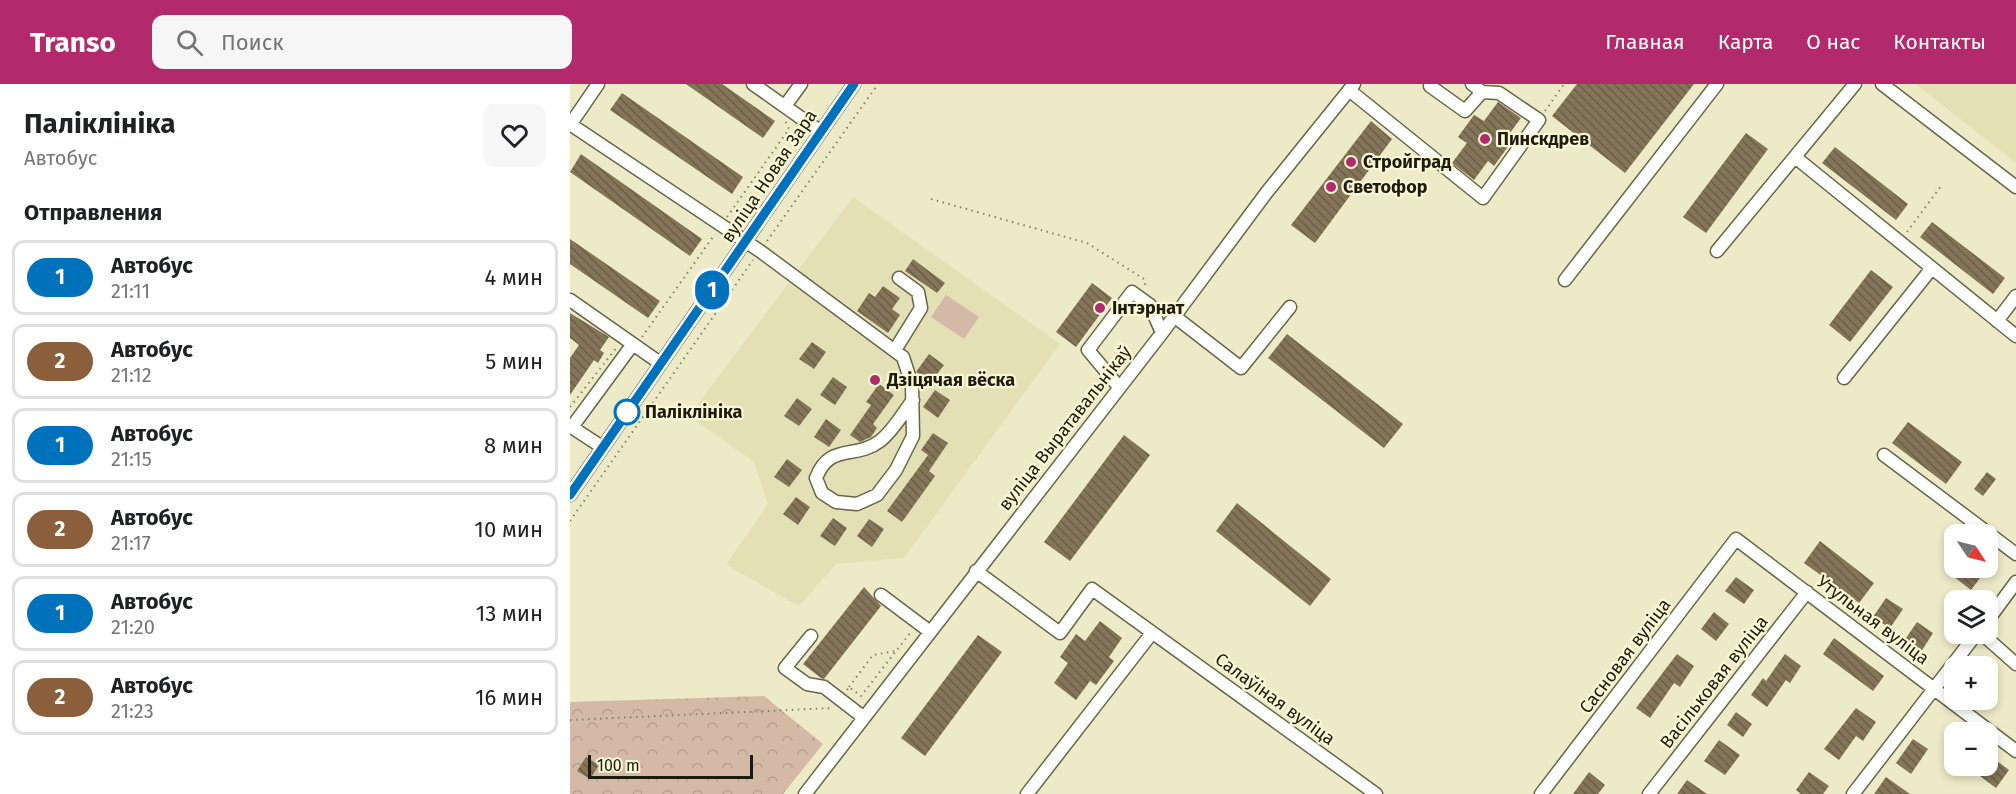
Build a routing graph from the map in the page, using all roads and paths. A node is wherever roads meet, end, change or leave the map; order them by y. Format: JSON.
{"nodes":[{"id":1,"x":598,"y":84,"type":"edge"},
{"id":2,"x":753,"y":84,"type":"edge"},
{"id":3,"x":801,"y":84,"type":"edge"},
{"id":4,"x":854,"y":84,"type":"edge"},
{"id":5,"x":878,"y":84,"type":"edge"},
{"id":6,"x":1432,"y":84,"type":"edge"},
{"id":7,"x":1564,"y":84,"type":"edge"},
{"id":8,"x":1717,"y":84,"type":"edge"},
{"id":9,"x":1855,"y":84,"type":"edge"},
{"id":10,"x":1882,"y":84,"type":"edge"},
{"id":11,"x":1351,"y":87,"type":"edge"},
{"id":12,"x":1477,"y":88,"type":"edge"},
{"id":13,"x":781,"y":104,"type":"junction"},
{"id":14,"x":1539,"y":120,"type":"junction"},
{"id":15,"x":570,"y":124,"type":"edge"},
{"id":16,"x":821,"y":132,"type":"junction"},
{"id":17,"x":1795,"y":157,"type":"junction"},
{"id":18,"x":1941,"y":186,"type":"dead end"},
{"id":19,"x":2016,"y":187,"type":"edge"},
{"id":20,"x":931,"y":199,"type":"dead end"},
{"id":21,"x":721,"y":225,"type":"junction"},
{"id":22,"x":744,"y":241,"type":"junction"},
{"id":23,"x":1900,"y":242,"type":"junction"},
{"id":24,"x":760,"y":251,"type":"junction"},
{"id":25,"x":1718,"y":251,"type":"dead end"},
{"id":26,"x":1932,"y":268,"type":"junction"},
{"id":27,"x":899,"y":278,"type":"dead end"},
{"id":28,"x":1565,"y":280,"type":"dead end"},
{"id":29,"x":2016,"y":296,"type":"edge"},
{"id":30,"x":570,"y":300,"type":"edge"},
{"id":31,"x":1150,"y":305,"type":"junction"},
{"id":32,"x":1290,"y":307,"type":"dead end"},
{"id":33,"x":1174,"y":316,"type":"junction"},
{"id":34,"x":1997,"y":321,"type":"junction"},
{"id":35,"x":1162,"y":333,"type":"junction"},
{"id":36,"x":2016,"y":336,"type":"edge"},
{"id":37,"x":630,"y":343,"type":"junction"},
{"id":38,"x":895,"y":350,"type":"junction"},
{"id":39,"x":660,"y":363,"type":"junction"},
{"id":40,"x":1844,"y":378,"type":"dead end"},
{"id":41,"x":1119,"y":387,"type":"junction"},
{"id":42,"x":913,"y":400,"type":"junction"},
{"id":43,"x":570,"y":407,"type":"edge"},
{"id":44,"x":571,"y":426,"type":"edge"},
{"id":45,"x":602,"y":447,"type":"junction"},
{"id":46,"x":1884,"y":455,"type":"dead end"},
{"id":47,"x":570,"y":495,"type":"edge"},
{"id":48,"x":570,"y":521,"type":"edge"},
{"id":49,"x":1736,"y":539,"type":"joint"},
{"id":50,"x":2016,"y":554,"type":"edge"},
{"id":51,"x":976,"y":571,"type":"junction"},
{"id":52,"x":2016,"y":582,"type":"edge"},
{"id":53,"x":1807,"y":592,"type":"junction"},
{"id":54,"x":881,"y":595,"type":"dead end"},
{"id":55,"x":1998,"y":606,"type":"edge"},
{"id":56,"x":918,"y":624,"type":"junction"},
{"id":57,"x":929,"y":631,"type":"junction"},
{"id":58,"x":1152,"y":633,"type":"junction"},
{"id":59,"x":811,"y":636,"type":"dead end"},
{"id":60,"x":1970,"y":644,"type":"edge"},
{"id":61,"x":1992,"y":644,"type":"edge"},
{"id":62,"x":897,"y":651,"type":"junction"},
{"id":63,"x":2016,"y":664,"type":"edge"},
{"id":64,"x":849,"y":687,"type":"junction"},
{"id":65,"x":1933,"y":688,"type":"junction"},
{"id":66,"x":840,"y":699,"type":"junction"},
{"id":67,"x":863,"y":717,"type":"junction"},
{"id":68,"x":570,"y":720,"type":"edge"},
{"id":69,"x":2016,"y":751,"type":"edge"},
{"id":70,"x":805,"y":794,"type":"edge"},
{"id":71,"x":1027,"y":794,"type":"edge"},
{"id":72,"x":1376,"y":794,"type":"edge"},
{"id":73,"x":1541,"y":794,"type":"edge"},
{"id":74,"x":1649,"y":794,"type":"edge"},
{"id":75,"x":1853,"y":794,"type":"edge"}],
"edges":[{"from":1,"to":15,"type":"street"},
{"from":2,"to":13,"type":"street"},
{"from":3,"to":13,"type":"street"},
{"from":4,"to":16,"type":"street","name":"вуліца Новая Зара"},
{"from":5,"to":24,"type":"path"},
{"from":6,"to":12,"type":"street"},
{"from":7,"to":14,"type":"path"},
{"from":8,"to":28,"type":"street"},
{"from":9,"to":17,"type":"street"},
{"from":10,"to":19,"type":"street"},
{"from":11,"to":14,"type":"street"},
{"from":11,"to":33,"type":"street","name":"вуліца Выратавальнікаў"},
{"from":12,"to":14,"type":"street"},
{"from":13,"to":16,"type":"street"},
{"from":13,"to":21,"type":"path"},
{"from":15,"to":21,"type":"street"},
{"from":16,"to":22,"type":"street","name":"вуліца Новая Зара"},
{"from":17,"to":23,"type":"street"},
{"from":17,"to":25,"type":"street"},
{"from":18,"to":23,"type":"path"},
{"from":20,"to":31,"type":"path"},
{"from":21,"to":22,"type":"street"},
{"from":21,"to":37,"type":"path"},
{"from":22,"to":24,"type":"street"},
{"from":22,"to":39,"type":"street","name":"вуліца Новая Зара"},
{"from":23,"to":26,"type":"street"},
{"from":24,"to":38,"type":"street"},
{"from":24,"to":48,"type":"path"},
{"from":26,"to":34,"type":"street"},
{"from":26,"to":40,"type":"street"},
{"from":27,"to":38,"type":"street"},
{"from":29,"to":34,"type":"street"},
{"from":30,"to":37,"type":"street"},
{"from":31,"to":35,"type":"street"},
{"from":31,"to":41,"type":"street"},
{"from":32,"to":33,"type":"street"},
{"from":33,"to":35,"type":"street","name":"вуліца Выратавальнікаў"},
{"from":34,"to":36,"type":"street"},
{"from":35,"to":41,"type":"street","name":"вуліца Выратавальнікаў"},
{"from":37,"to":39,"type":"street"},
{"from":37,"to":43,"type":"path"},
{"from":37,"to":44,"type":"street"},
{"from":38,"to":42,"type":"street"},
{"from":39,"to":45,"type":"street","name":"вуліца Новая Зара"},
{"from":41,"to":51,"type":"street","name":"вуліца Выратавальнікаў"},
{"from":42,"to":42,"type":"street"},
{"from":44,"to":45,"type":"street"},
{"from":45,"to":47,"type":"street","name":"вуліца Новая Зара"},
{"from":46,"to":50,"type":"street"},
{"from":49,"to":53,"type":"street","name":"Утульная вуліца"},
{"from":49,"to":73,"type":"street","name":"Сасновая вуліца"},
{"from":51,"to":57,"type":"street","name":"вуліца Выратавальнікаў"},
{"from":51,"to":58,"type":"street","name":"Салаўіная вуліца"},
{"from":52,"to":55,"type":"street"},
{"from":53,"to":65,"type":"street","name":"Утульная вуліца"},
{"from":53,"to":74,"type":"street","name":"Васільковая вуліца"},
{"from":54,"to":56,"type":"street"},
{"from":56,"to":57,"type":"street"},
{"from":56,"to":62,"type":"path"},
{"from":57,"to":67,"type":"street","name":"вуліца Выратавальнікаў"},
{"from":58,"to":71,"type":"street"},
{"from":58,"to":72,"type":"street","name":"Салаўіная вуліца"},
{"from":59,"to":66,"type":"street"},
{"from":60,"to":65,"type":"street"},
{"from":61,"to":63,"type":"street"},
{"from":62,"to":64,"type":"path"},
{"from":62,"to":64,"type":"path"},
{"from":64,"to":66,"type":"path"},
{"from":65,"to":69,"type":"street","name":"Утульная вуліца"},
{"from":65,"to":75,"type":"street"},
{"from":66,"to":67,"type":"street"},
{"from":66,"to":68,"type":"path"},
{"from":67,"to":70,"type":"street","name":"вуліца Выратавальнікаў"}]}
